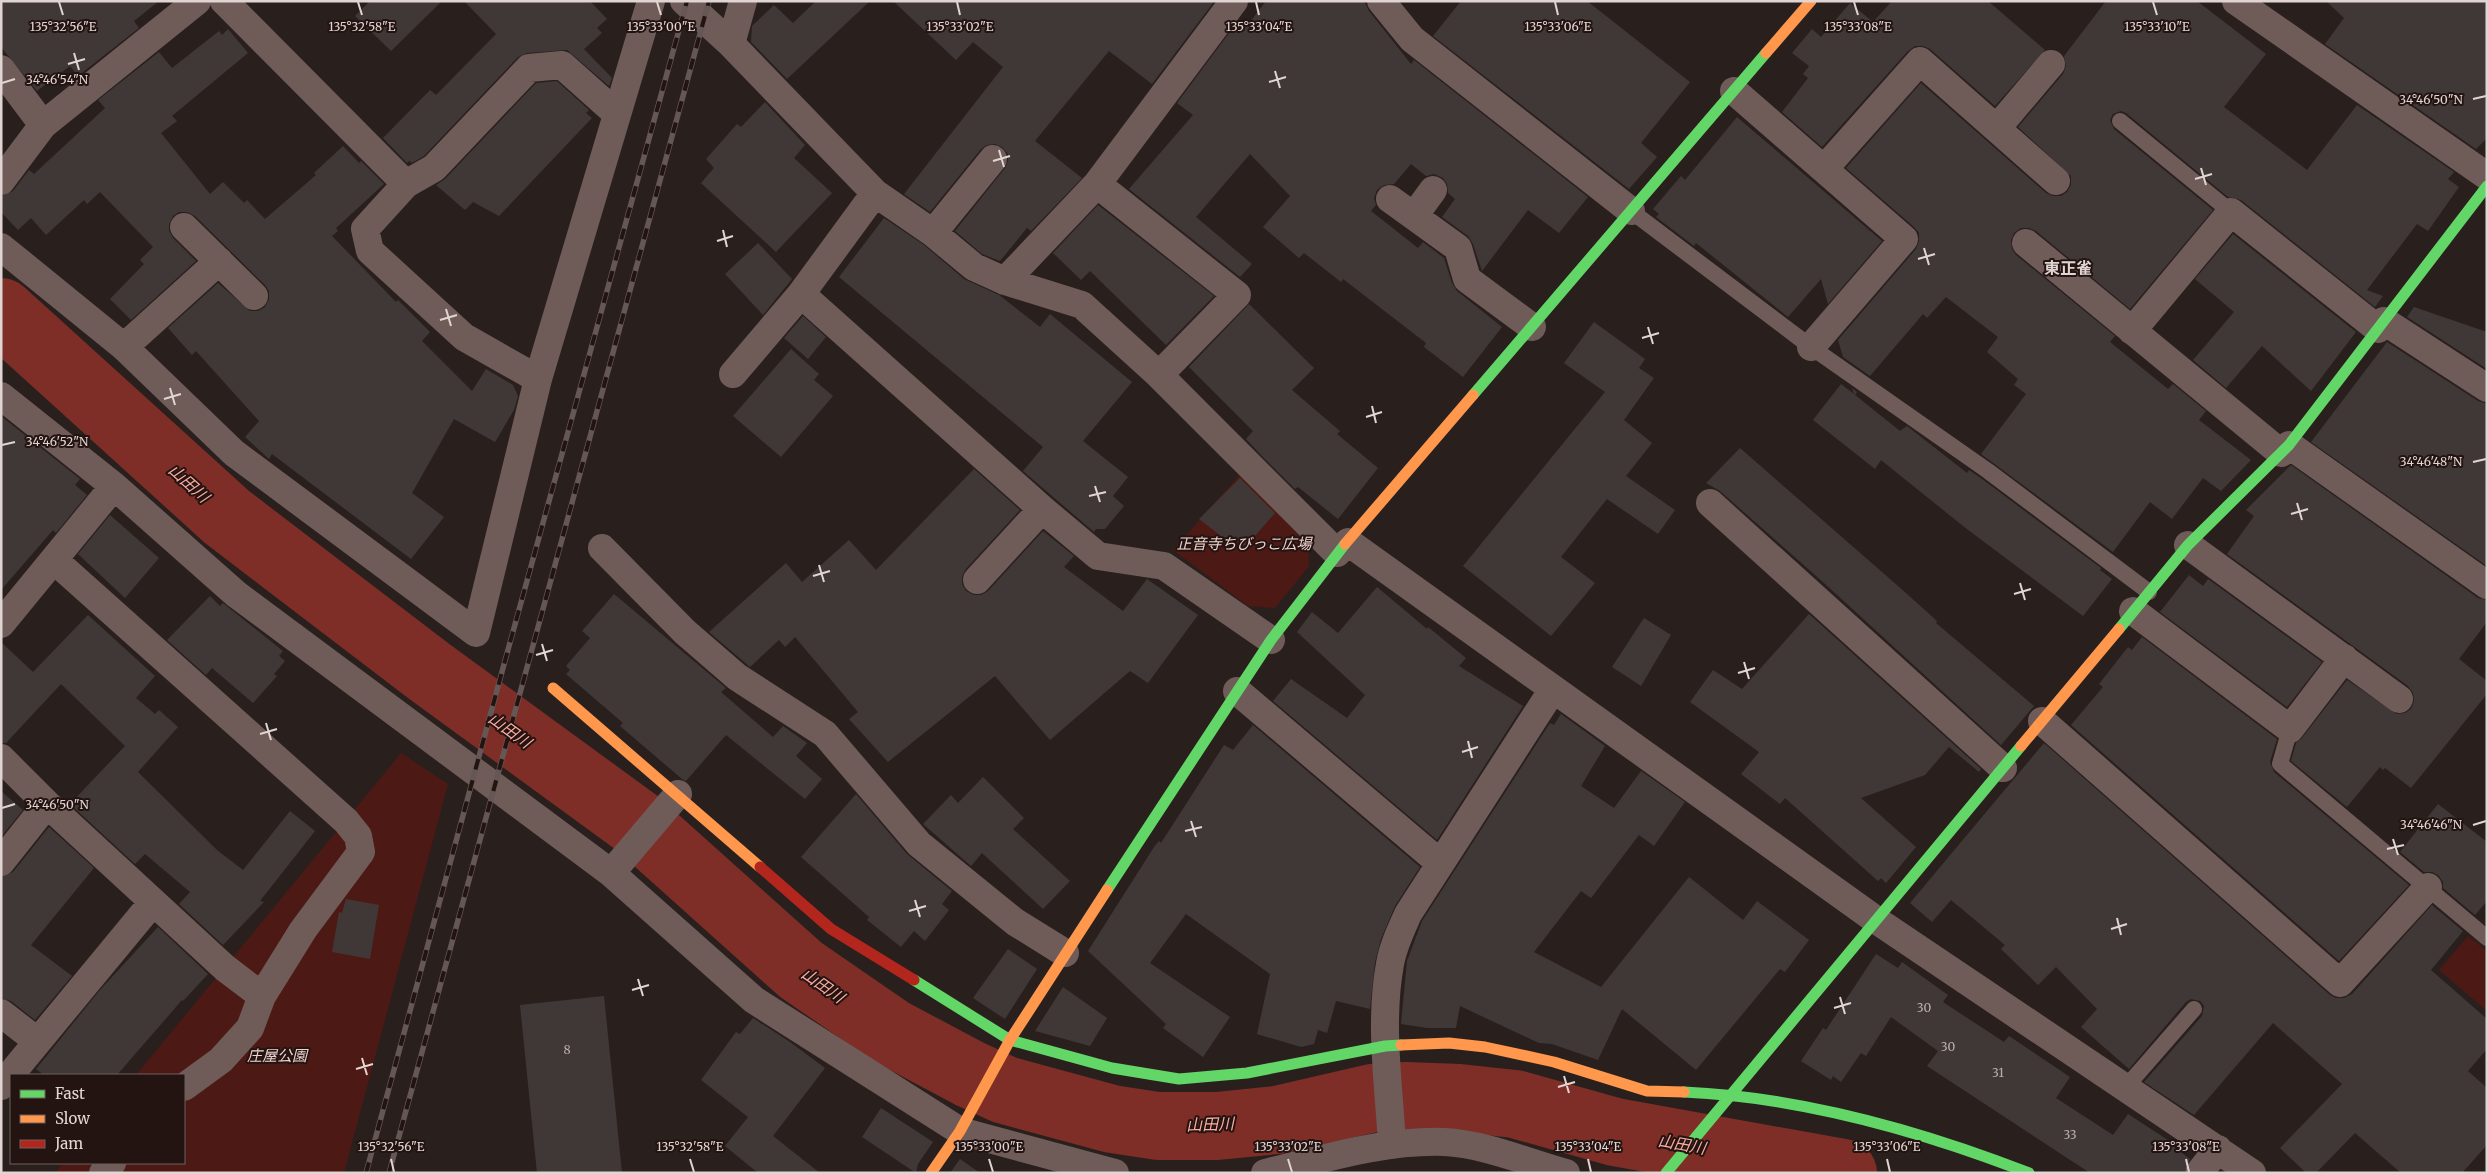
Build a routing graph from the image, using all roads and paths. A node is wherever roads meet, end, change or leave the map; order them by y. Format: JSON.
{"nodes":[{"id":1,"x":197,"y":1,"type":"edge"},
{"id":2,"x":224,"y":1,"type":"edge"},
{"id":3,"x":651,"y":1,"type":"edge"},
{"id":4,"x":684,"y":1,"type":"edge"},
{"id":5,"x":743,"y":1,"type":"edge"},
{"id":6,"x":1234,"y":1,"type":"edge"},
{"id":7,"x":1381,"y":1,"type":"edge"},
{"id":8,"x":1811,"y":1,"type":"edge"},
{"id":9,"x":2236,"y":1,"type":"edge"},
{"id":10,"x":731,"y":44,"type":"junction"},
{"id":11,"x":2050,"y":64,"type":"dead end"},
{"id":12,"x":1,"y":69,"type":"edge"},
{"id":13,"x":1734,"y":91,"type":"junction"},
{"id":14,"x":617,"y":114,"type":"junction"},
{"id":15,"x":2120,"y":121,"type":"dead end"},
{"id":16,"x":42,"y":125,"type":"junction"},
{"id":17,"x":1997,"y":128,"type":"junction"},
{"id":18,"x":993,"y":159,"type":"dead end"},
{"id":19,"x":1824,"y":169,"type":"junction"},
{"id":20,"x":2487,"y":176,"type":"edge"},
{"id":21,"x":1,"y":181,"type":"edge"},
{"id":22,"x":2056,"y":181,"type":"dead end"},
{"id":23,"x":406,"y":184,"type":"junction"},
{"id":24,"x":1097,"y":184,"type":"junction"},
{"id":25,"x":2487,"y":186,"type":"edge"},
{"id":26,"x":1433,"y":190,"type":"dead end"},
{"id":27,"x":875,"y":193,"type":"junction"},
{"id":28,"x":1390,"y":199,"type":"dead end"},
{"id":29,"x":1632,"y":211,"type":"junction"},
{"id":30,"x":2231,"y":212,"type":"junction"},
{"id":31,"x":1414,"y":216,"type":"junction"},
{"id":32,"x":184,"y":227,"type":"dead end"},
{"id":33,"x":933,"y":233,"type":"junction"},
{"id":34,"x":2026,"y":243,"type":"dead end"},
{"id":35,"x":1,"y":247,"type":"edge"},
{"id":36,"x":219,"y":261,"type":"junction"},
{"id":37,"x":1005,"y":281,"type":"junction"},
{"id":38,"x":801,"y":294,"type":"junction"},
{"id":39,"x":254,"y":296,"type":"dead end"},
{"id":40,"x":2381,"y":325,"type":"junction"},
{"id":41,"x":1532,"y":326,"type":"junction"},
{"id":42,"x":2132,"y":331,"type":"junction"},
{"id":43,"x":124,"y":347,"type":"junction"},
{"id":44,"x":1811,"y":347,"type":"junction"},
{"id":45,"x":733,"y":374,"type":"dead end"},
{"id":46,"x":1159,"y":376,"type":"junction"},
{"id":47,"x":538,"y":379,"type":"junction"},
{"id":48,"x":2487,"y":388,"type":"edge"},
{"id":49,"x":1,"y":396,"type":"edge"},
{"id":50,"x":2285,"y":449,"type":"junction"},
{"id":51,"x":114,"y":486,"type":"junction"},
{"id":52,"x":1710,"y":503,"type":"dead end"},
{"id":53,"x":1042,"y":509,"type":"junction"},
{"id":54,"x":2188,"y":545,"type":"junction"},
{"id":55,"x":602,"y":548,"type":"dead end"},
{"id":56,"x":1343,"y":548,"type":"junction"},
{"id":57,"x":54,"y":560,"type":"junction"},
{"id":58,"x":977,"y":580,"type":"dead end"},
{"id":59,"x":2487,"y":585,"type":"edge"},
{"id":60,"x":2141,"y":602,"type":"junction"},
{"id":61,"x":1,"y":624,"type":"edge"},
{"id":62,"x":1272,"y":640,"type":"junction"},
{"id":63,"x":2344,"y":658,"type":"junction"},
{"id":64,"x":553,"y":688,"type":"dead end"},
{"id":65,"x":1553,"y":689,"type":"junction"},
{"id":66,"x":1237,"y":691,"type":"junction"},
{"id":67,"x":2400,"y":699,"type":"dead end"},
{"id":68,"x":2042,"y":721,"type":"junction"},
{"id":69,"x":2290,"y":729,"type":"junction"},
{"id":70,"x":1,"y":758,"type":"edge"},
{"id":71,"x":2003,"y":768,"type":"junction"},
{"id":72,"x":673,"y":799,"type":"junction"},
{"id":73,"x":47,"y":804,"type":"junction"},
{"id":74,"x":1,"y":862,"type":"edge"},
{"id":75,"x":1440,"y":863,"type":"junction"},
{"id":76,"x":618,"y":864,"type":"junction"},
{"id":77,"x":2428,"y":887,"type":"junction"},
{"id":78,"x":153,"y":902,"type":"junction"},
{"id":79,"x":1876,"y":920,"type":"junction"},
{"id":80,"x":2487,"y":938,"type":"edge"},
{"id":81,"x":1065,"y":953,"type":"junction"},
{"id":82,"x":262,"y":996,"type":"junction"},
{"id":83,"x":2194,"y":1009,"type":"dead end"},
{"id":84,"x":1,"y":1014,"type":"edge"},
{"id":85,"x":37,"y":1040,"type":"junction"},
{"id":86,"x":1010,"y":1040,"type":"junction"},
{"id":87,"x":1386,"y":1049,"type":"junction"},
{"id":88,"x":10,"y":1074,"type":"edge"},
{"id":89,"x":10,"y":1074,"type":"edge"},
{"id":90,"x":185,"y":1085,"type":"edge"},
{"id":91,"x":1,"y":1086,"type":"edge"},
{"id":92,"x":2126,"y":1087,"type":"junction"},
{"id":93,"x":1729,"y":1094,"type":"junction"},
{"id":94,"x":960,"y":1132,"type":"junction"},
{"id":95,"x":1392,"y":1142,"type":"junction"},
{"id":96,"x":2218,"y":1149,"type":"junction"},
{"id":97,"x":931,"y":1173,"type":"edge"},
{"id":98,"x":1115,"y":1173,"type":"edge"},
{"id":99,"x":1265,"y":1173,"type":"edge"},
{"id":100,"x":1566,"y":1173,"type":"edge"},
{"id":101,"x":1666,"y":1173,"type":"edge"},
{"id":102,"x":2029,"y":1173,"type":"edge"},
{"id":103,"x":2199,"y":1173,"type":"edge"},
{"id":104,"x":2252,"y":1173,"type":"edge"}],
"edges":[{"from":1,"to":16,"type":"street"},
{"from":2,"to":23,"type":"street"},
{"from":3,"to":14,"type":"street"},
{"from":4,"to":10,"type":"street"},
{"from":5,"to":10,"type":"street"},
{"from":6,"to":24,"type":"street"},
{"from":7,"to":29,"type":"street"},
{"from":8,"to":13,"type":"street"},
{"from":9,"to":20,"type":"street"},
{"from":10,"to":27,"type":"street"},
{"from":11,"to":17,"type":"street"},
{"from":12,"to":16,"type":"street"},
{"from":13,"to":19,"type":"street"},
{"from":13,"to":29,"type":"street"},
{"from":14,"to":23,"type":"street"},
{"from":14,"to":47,"type":"street"},
{"from":15,"to":30,"type":"lane"},
{"from":16,"to":21,"type":"street"},
{"from":17,"to":19,"type":"street"},
{"from":17,"to":22,"type":"street"},
{"from":18,"to":33,"type":"street"},
{"from":19,"to":44,"type":"street"},
{"from":23,"to":47,"type":"street"},
{"from":24,"to":37,"type":"street"},
{"from":24,"to":46,"type":"street"},
{"from":25,"to":40,"type":"street"},
{"from":26,"to":31,"type":"street"},
{"from":27,"to":33,"type":"street"},
{"from":27,"to":38,"type":"street"},
{"from":28,"to":31,"type":"street"},
{"from":29,"to":41,"type":"street"},
{"from":29,"to":44,"type":"lane"},
{"from":30,"to":40,"type":"street"},
{"from":30,"to":42,"type":"street"},
{"from":31,"to":41,"type":"street"},
{"from":32,"to":36,"type":"street"},
{"from":33,"to":37,"type":"street"},
{"from":34,"to":42,"type":"street"},
{"from":35,"to":43,"type":"street"},
{"from":36,"to":39,"type":"street"},
{"from":36,"to":43,"type":"street"},
{"from":37,"to":46,"type":"street"},
{"from":38,"to":45,"type":"street"},
{"from":38,"to":53,"type":"street"},
{"from":40,"to":48,"type":"street"},
{"from":40,"to":50,"type":"street"},
{"from":41,"to":56,"type":"street"},
{"from":42,"to":50,"type":"street"},
{"from":43,"to":47,"type":"street"},
{"from":44,"to":60,"type":"lane"},
{"from":46,"to":56,"type":"street"},
{"from":49,"to":51,"type":"street"},
{"from":50,"to":54,"type":"street"},
{"from":50,"to":59,"type":"street"},
{"from":51,"to":57,"type":"street"},
{"from":51,"to":76,"type":"street"},
{"from":52,"to":71,"type":"street"},
{"from":53,"to":58,"type":"street"},
{"from":53,"to":62,"type":"street"},
{"from":54,"to":60,"type":"street"},
{"from":54,"to":63,"type":"street"},
{"from":55,"to":81,"type":"street"},
{"from":56,"to":62,"type":"street"},
{"from":56,"to":65,"type":"street"},
{"from":57,"to":61,"type":"street"},
{"from":57,"to":82,"type":"street"},
{"from":60,"to":68,"type":"street"},
{"from":60,"to":69,"type":"street"},
{"from":62,"to":66,"type":"street"},
{"from":63,"to":67,"type":"street"},
{"from":63,"to":69,"type":"street"},
{"from":64,"to":72,"type":"street"},
{"from":65,"to":75,"type":"street"},
{"from":65,"to":79,"type":"street"},
{"from":66,"to":75,"type":"street"},
{"from":66,"to":81,"type":"street"},
{"from":68,"to":71,"type":"street"},
{"from":68,"to":77,"type":"street"},
{"from":69,"to":77,"type":"lane"},
{"from":70,"to":73,"type":"street"},
{"from":71,"to":79,"type":"street"},
{"from":72,"to":76,"type":"street"},
{"from":72,"to":86,"type":"street"},
{"from":73,"to":74,"type":"street"},
{"from":73,"to":78,"type":"street"},
{"from":75,"to":87,"type":"street"},
{"from":76,"to":94,"type":"street"},
{"from":77,"to":80,"type":"lane"},
{"from":78,"to":82,"type":"street"},
{"from":78,"to":85,"type":"street"},
{"from":79,"to":92,"type":"street"},
{"from":79,"to":93,"type":"street"},
{"from":81,"to":86,"type":"street"},
{"from":82,"to":90,"type":"street"},
{"from":83,"to":92,"type":"lane"},
{"from":84,"to":85,"type":"street"},
{"from":85,"to":89,"type":"street"},
{"from":86,"to":87,"type":"street"},
{"from":86,"to":94,"type":"street"},
{"from":87,"to":93,"type":"street"},
{"from":87,"to":95,"type":"street"},
{"from":88,"to":91,"type":"street"},
{"from":92,"to":96,"type":"street"},
{"from":93,"to":101,"type":"street"},
{"from":93,"to":102,"type":"street"},
{"from":94,"to":97,"type":"street"},
{"from":94,"to":98,"type":"street"},
{"from":95,"to":99,"type":"street"},
{"from":95,"to":100,"type":"street"},
{"from":96,"to":103,"type":"street"},
{"from":96,"to":104,"type":"street"}]}
